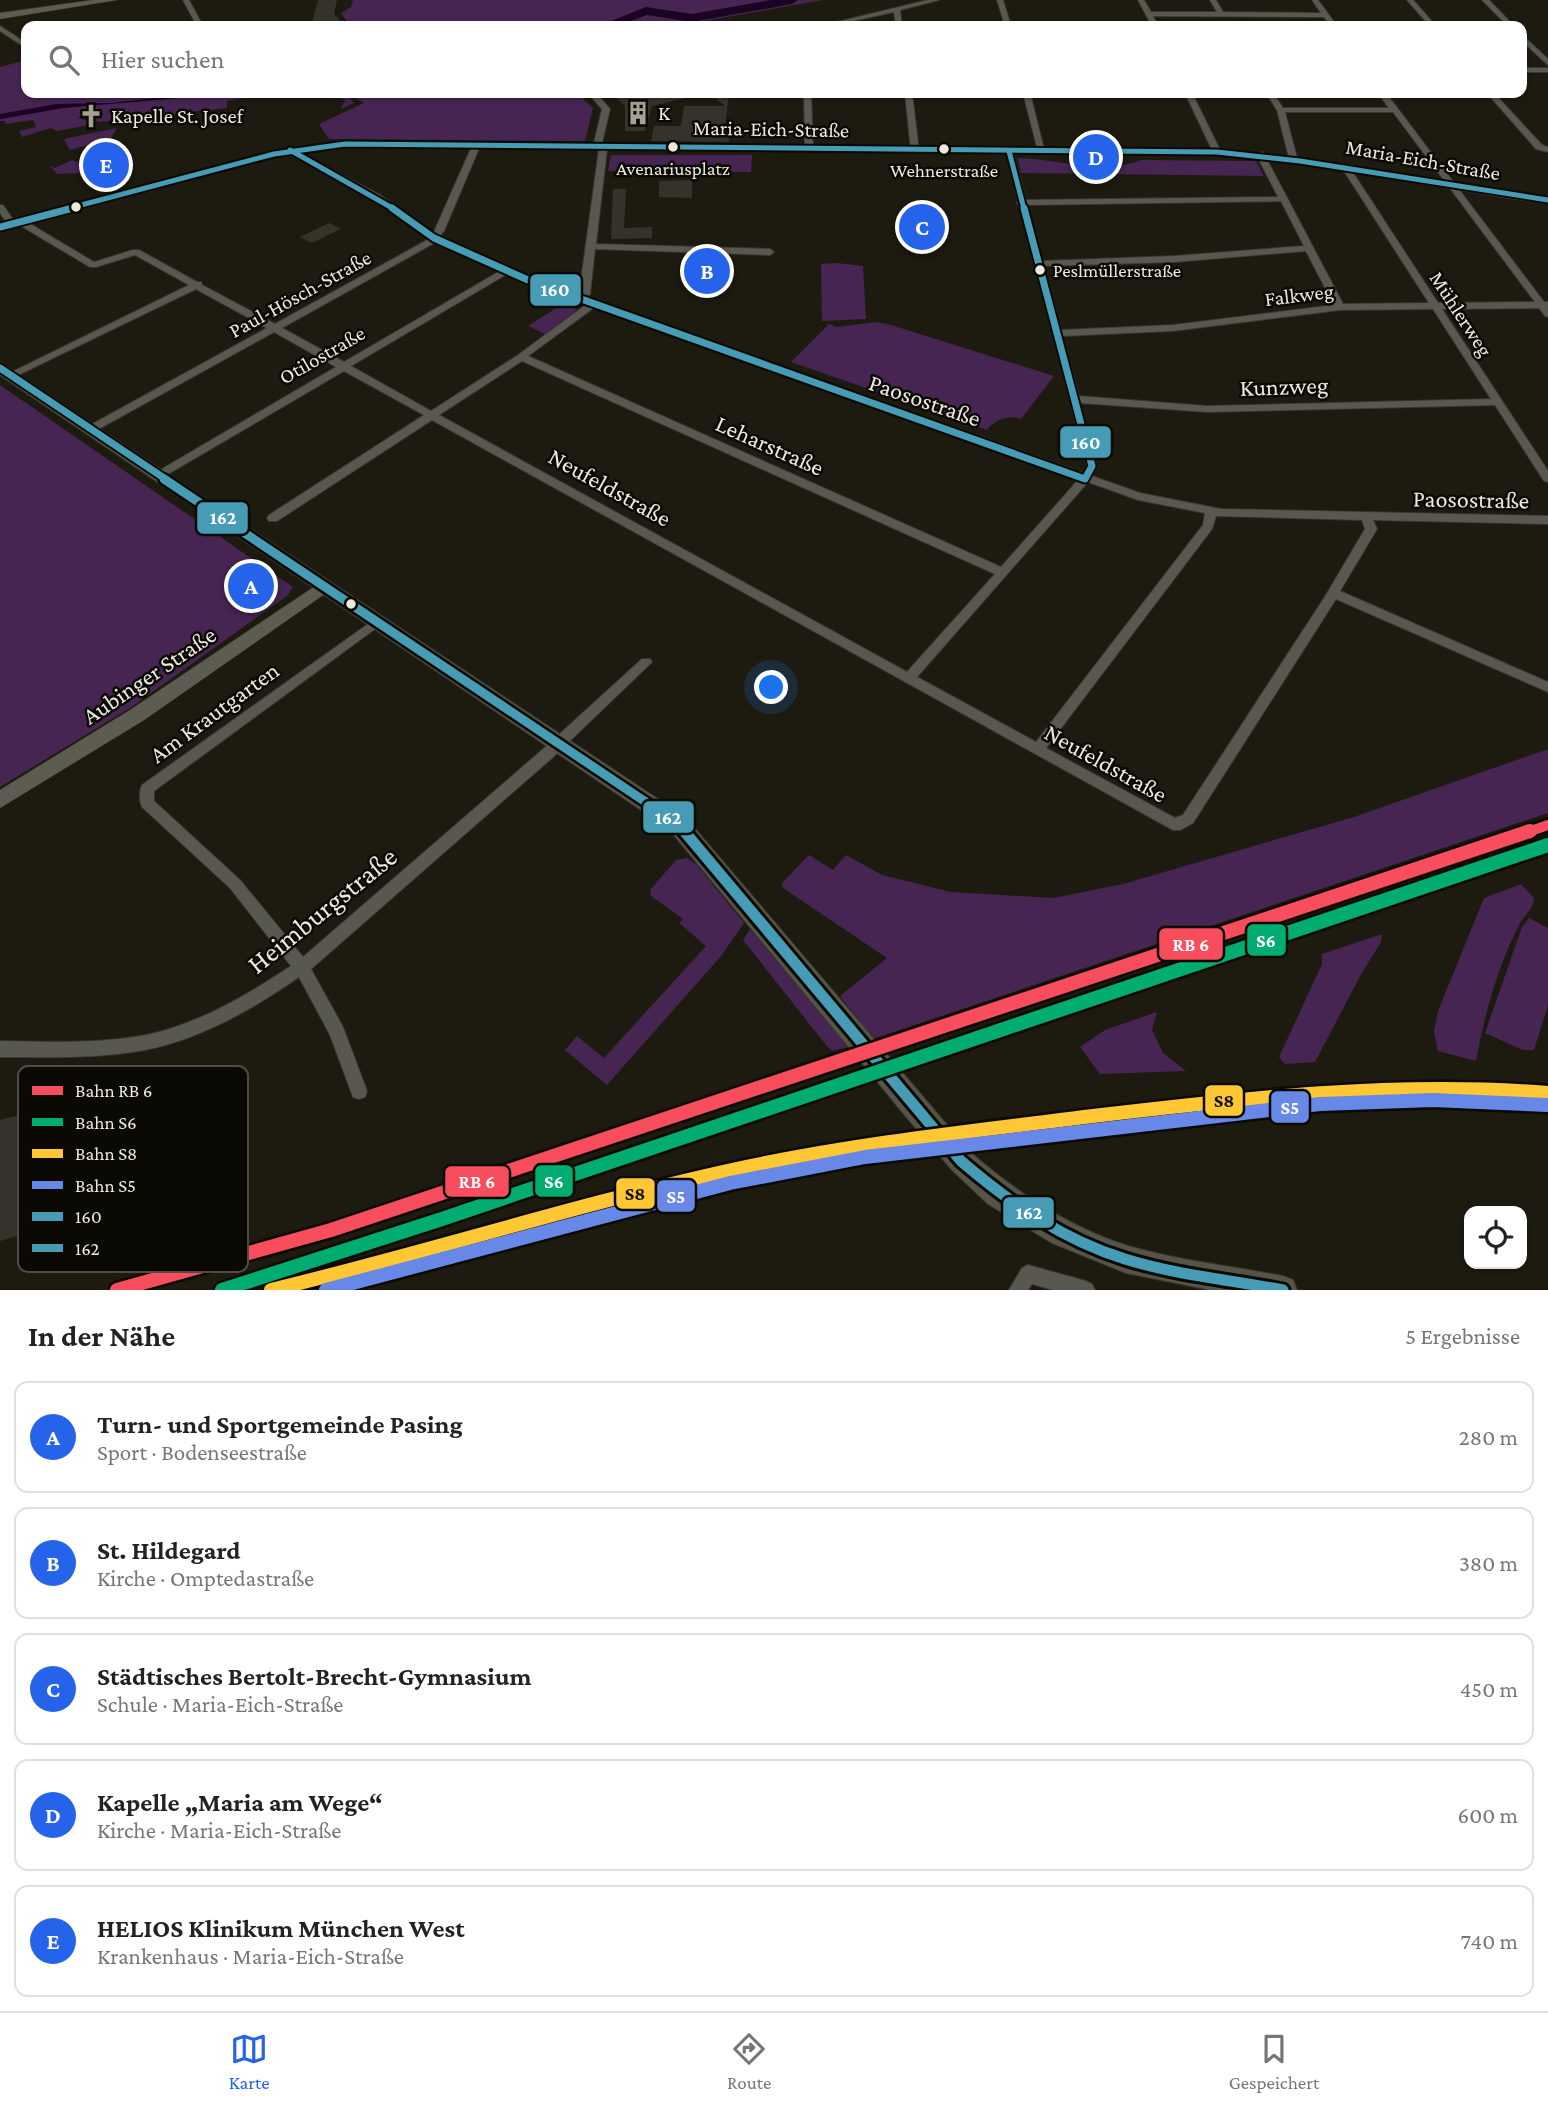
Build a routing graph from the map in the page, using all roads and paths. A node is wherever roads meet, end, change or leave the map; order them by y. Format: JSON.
{"nodes":[{"id":1,"x":111,"y":0,"type":"edge"},
{"id":2,"x":186,"y":0,"type":"edge"},
{"id":3,"x":936,"y":0,"type":"edge"},
{"id":4,"x":1000,"y":0,"type":"edge"},
{"id":5,"x":1141,"y":0,"type":"edge"},
{"id":6,"x":1213,"y":0,"type":"edge"},
{"id":7,"x":1315,"y":0,"type":"edge"},
{"id":8,"x":1410,"y":0,"type":"edge"},
{"id":9,"x":1485,"y":0,"type":"edge"},
{"id":10,"x":83,"y":2,"type":"edge"},
{"id":11,"x":897,"y":9,"type":"junction"},
{"id":12,"x":1149,"y":14,"type":"junction"},
{"id":13,"x":1221,"y":14,"type":"junction"},
{"id":14,"x":1326,"y":15,"type":"junction"},
{"id":15,"x":0,"y":16,"type":"edge"},
{"id":16,"x":197,"y":21,"type":"edge"},
{"id":17,"x":845,"y":21,"type":"edge"},
{"id":18,"x":898,"y":21,"type":"edge"},
{"id":19,"x":1006,"y":21,"type":"edge"},
{"id":20,"x":1152,"y":21,"type":"edge"},
{"id":21,"x":1330,"y":21,"type":"edge"},
{"id":22,"x":1429,"y":21,"type":"edge"},
{"id":23,"x":1506,"y":21,"type":"edge"},
{"id":24,"x":0,"y":28,"type":"edge"},
{"id":25,"x":1527,"y":42,"type":"edge"},
{"id":26,"x":21,"y":43,"type":"edge"},
{"id":27,"x":1548,"y":63,"type":"edge"},
{"id":28,"x":1527,"y":70,"type":"edge"},
{"id":29,"x":1548,"y":70,"type":"edge"},
{"id":30,"x":596,"y":98,"type":"edge"},
{"id":31,"x":807,"y":98,"type":"edge"},
{"id":32,"x":909,"y":98,"type":"edge"},
{"id":33,"x":1027,"y":98,"type":"edge"},
{"id":34,"x":1190,"y":98,"type":"edge"},
{"id":35,"x":1273,"y":98,"type":"edge"},
{"id":36,"x":1386,"y":98,"type":"edge"},
{"id":37,"x":1494,"y":98,"type":"edge"},
{"id":38,"x":1280,"y":110,"type":"junction"},
{"id":39,"x":1395,"y":110,"type":"junction"},
{"id":40,"x":476,"y":146,"type":"junction"},
{"id":41,"x":602,"y":147,"type":"junction"},
{"id":42,"x":809,"y":148,"type":"junction"},
{"id":43,"x":290,"y":150,"type":"junction"},
{"id":44,"x":915,"y":150,"type":"junction"},
{"id":45,"x":1548,"y":150,"type":"edge"},
{"id":46,"x":1009,"y":151,"type":"junction"},
{"id":47,"x":1042,"y":151,"type":"junction"},
{"id":48,"x":1217,"y":152,"type":"junction"},
{"id":49,"x":1260,"y":154,"type":"junction"},
{"id":50,"x":1293,"y":158,"type":"junction"},
{"id":51,"x":1350,"y":167,"type":"junction"},
{"id":52,"x":1451,"y":187,"type":"junction"},
{"id":53,"x":1282,"y":199,"type":"junction"},
{"id":54,"x":1548,"y":200,"type":"edge"},
{"id":55,"x":1021,"y":203,"type":"junction"},
{"id":56,"x":0,"y":207,"type":"edge"},
{"id":57,"x":17,"y":222,"type":"junction"},
{"id":58,"x":0,"y":227,"type":"edge"},
{"id":59,"x":434,"y":238,"type":"junction"},
{"id":60,"x":592,"y":246,"type":"junction"},
{"id":61,"x":1309,"y":248,"type":"junction"},
{"id":62,"x":770,"y":252,"type":"dead end"},
{"id":63,"x":1038,"y":264,"type":"junction"},
{"id":64,"x":506,"y":271,"type":"junction"},
{"id":65,"x":588,"y":275,"type":"junction"},
{"id":66,"x":198,"y":284,"type":"junction"},
{"id":67,"x":563,"y":293,"type":"junction"},
{"id":68,"x":580,"y":299,"type":"junction"},
{"id":69,"x":593,"y":304,"type":"junction"},
{"id":70,"x":1544,"y":305,"type":"edge"},
{"id":71,"x":1435,"y":306,"type":"junction"},
{"id":72,"x":1340,"y":307,"type":"junction"},
{"id":73,"x":1548,"y":314,"type":"edge"},
{"id":74,"x":275,"y":327,"type":"junction"},
{"id":75,"x":1056,"y":333,"type":"junction"},
{"id":76,"x":521,"y":357,"type":"junction"},
{"id":77,"x":343,"y":365,"type":"junction"},
{"id":78,"x":6,"y":371,"type":"edge"},
{"id":79,"x":1074,"y":400,"type":"junction"},
{"id":80,"x":1497,"y":402,"type":"junction"},
{"id":81,"x":432,"y":414,"type":"junction"},
{"id":82,"x":91,"y":429,"type":"junction"},
{"id":83,"x":159,"y":475,"type":"junction"},
{"id":84,"x":1085,"y":479,"type":"junction"},
{"id":85,"x":1548,"y":479,"type":"edge"},
{"id":86,"x":1211,"y":511,"type":"junction"},
{"id":87,"x":1367,"y":518,"type":"junction"},
{"id":88,"x":273,"y":519,"type":"dead end"},
{"id":89,"x":1548,"y":520,"type":"edge"},
{"id":90,"x":1001,"y":572,"type":"junction"},
{"id":91,"x":323,"y":587,"type":"junction"},
{"id":92,"x":1334,"y":593,"type":"junction"},
{"id":93,"x":375,"y":623,"type":"junction"},
{"id":94,"x":646,"y":662,"type":"dead end"},
{"id":95,"x":910,"y":677,"type":"junction"},
{"id":96,"x":1548,"y":687,"type":"edge"},
{"id":97,"x":558,"y":743,"type":"junction"},
{"id":98,"x":1038,"y":749,"type":"junction"},
{"id":99,"x":0,"y":800,"type":"edge"},
{"id":100,"x":302,"y":967,"type":"junction"},
{"id":101,"x":0,"y":1049,"type":"edge"},
{"id":102,"x":359,"y":1091,"type":"dead end"},
{"id":103,"x":1018,"y":1290,"type":"edge"},
{"id":104,"x":1086,"y":1290,"type":"edge"},
{"id":105,"x":1283,"y":1290,"type":"edge"}],
"edges":[{"from":1,"to":10,"type":"street"},
{"from":2,"to":16,"type":"street"},
{"from":3,"to":11,"type":"street"},
{"from":4,"to":19,"type":"street"},
{"from":5,"to":12,"type":"street"},
{"from":6,"to":13,"type":"street"},
{"from":7,"to":14,"type":"street"},
{"from":8,"to":22,"type":"street"},
{"from":9,"to":23,"type":"street"},
{"from":10,"to":15,"type":"street"},
{"from":11,"to":17,"type":"street"},
{"from":11,"to":18,"type":"street"},
{"from":12,"to":13,"type":"street"},
{"from":12,"to":20,"type":"street"},
{"from":13,"to":14,"type":"street"},
{"from":14,"to":21,"type":"street"},
{"from":24,"to":26,"type":"street"},
{"from":25,"to":27,"type":"street"},
{"from":28,"to":29,"type":"street"},
{"from":30,"to":41,"type":"street"},
{"from":31,"to":42,"type":"street"},
{"from":32,"to":44,"type":"street"},
{"from":33,"to":47,"type":"street"},
{"from":34,"to":48,"type":"street"},
{"from":35,"to":38,"type":"street"},
{"from":36,"to":39,"type":"street"},
{"from":37,"to":45,"type":"street"},
{"from":38,"to":39,"type":"street"},
{"from":38,"to":50,"type":"street"},
{"from":39,"to":52,"type":"street"},
{"from":40,"to":41,"type":"street","name":"Maria-Eich-Straße"},
{"from":40,"to":43,"type":"street","name":"Maria-Eich-Straße"},
{"from":40,"to":59,"type":"street"},
{"from":41,"to":42,"type":"street","name":"Maria-Eich-Straße"},
{"from":41,"to":60,"type":"street"},
{"from":42,"to":44,"type":"street","name":"Maria-Eich-Straße"},
{"from":43,"to":57,"type":"street","name":"Maria-Eich-Straße"},
{"from":43,"to":59,"type":"street","name":"Paosostraße"},
{"from":44,"to":46,"type":"street","name":"Maria-Eich-Straße"},
{"from":46,"to":47,"type":"street","name":"Maria-Eich-Straße"},
{"from":46,"to":55,"type":"street"},
{"from":47,"to":48,"type":"street","name":"Maria-Eich-Straße"},
{"from":48,"to":49,"type":"street","name":"Maria-Eich-Straße"},
{"from":49,"to":50,"type":"street","name":"Maria-Eich-Straße"},
{"from":49,"to":53,"type":"street"},
{"from":50,"to":51,"type":"street","name":"Maria-Eich-Straße"},
{"from":51,"to":52,"type":"street","name":"Maria-Eich-Straße"},
{"from":51,"to":71,"type":"street","name":"Mühlerweg"},
{"from":52,"to":54,"type":"street","name":"Maria-Eich-Straße"},
{"from":52,"to":70,"type":"street"},
{"from":53,"to":55,"type":"street"},
{"from":53,"to":61,"type":"street"},
{"from":55,"to":63,"type":"street"},
{"from":56,"to":57,"type":"street"},
{"from":57,"to":58,"type":"street","name":"Maria-Eich-Straße"},
{"from":57,"to":66,"type":"street","name":"Neufeldstraße"},
{"from":59,"to":64,"type":"street","name":"Paosostraße"},
{"from":59,"to":74,"type":"street","name":"Paul-Hösch-Straße"},
{"from":60,"to":62,"type":"street"},
{"from":60,"to":65,"type":"street"},
{"from":61,"to":63,"type":"street"},
{"from":61,"to":72,"type":"street"},
{"from":63,"to":75,"type":"street"},
{"from":64,"to":67,"type":"street","name":"Paosostraße"},
{"from":64,"to":77,"type":"street","name":"Otilostraße"},
{"from":65,"to":67,"type":"street"},
{"from":65,"to":68,"type":"street"},
{"from":66,"to":74,"type":"street","name":"Neufeldstraße"},
{"from":66,"to":78,"type":"street"},
{"from":67,"to":68,"type":"street","name":"Paosostraße"},
{"from":68,"to":69,"type":"street","name":"Paosostraße"},
{"from":69,"to":76,"type":"street"},
{"from":69,"to":84,"type":"street","name":"Paosostraße"},
{"from":70,"to":71,"type":"street","name":"Falkweg"},
{"from":70,"to":73,"type":"street"},
{"from":71,"to":72,"type":"street","name":"Falkweg"},
{"from":71,"to":80,"type":"street","name":"Mühlerweg"},
{"from":72,"to":75,"type":"street","name":"Falkweg"},
{"from":74,"to":77,"type":"street","name":"Neufeldstraße"},
{"from":74,"to":82,"type":"street","name":"Paul-Hösch-Straße"},
{"from":75,"to":79,"type":"street"},
{"from":76,"to":81,"type":"street"},
{"from":76,"to":90,"type":"street","name":"Leharstraße"},
{"from":77,"to":81,"type":"street","name":"Neufeldstraße"},
{"from":77,"to":83,"type":"street","name":"Otilostraße"},
{"from":78,"to":82,"type":"main road"},
{"from":79,"to":80,"type":"street","name":"Kunzweg"},
{"from":79,"to":84,"type":"street"},
{"from":80,"to":85,"type":"street","name":"Mühlerweg"},
{"from":81,"to":88,"type":"street"},
{"from":81,"to":95,"type":"street","name":"Neufeldstraße"},
{"from":82,"to":83,"type":"main road"},
{"from":83,"to":91,"type":"main road"},
{"from":84,"to":86,"type":"street","name":"Paosostraße"},
{"from":84,"to":90,"type":"street"},
{"from":86,"to":87,"type":"street","name":"Paosostraße"},
{"from":86,"to":98,"type":"street"},
{"from":87,"to":89,"type":"street","name":"Paosostraße"},
{"from":87,"to":92,"type":"street"},
{"from":90,"to":95,"type":"street"},
{"from":91,"to":93,"type":"main road"},
{"from":91,"to":99,"type":"street","name":"Aubinger Straße"},
{"from":92,"to":96,"type":"street"},
{"from":92,"to":98,"type":"street","name":"Neufeldstraße"},
{"from":93,"to":97,"type":"main road"},
{"from":93,"to":100,"type":"street","name":"Am Krautgarten"},
{"from":94,"to":97,"type":"street","name":"Heimburgstraße"},
{"from":95,"to":98,"type":"street","name":"Neufeldstraße"},
{"from":97,"to":100,"type":"street","name":"Heimburgstraße"},
{"from":97,"to":105,"type":"main road"},
{"from":100,"to":101,"type":"street","name":"Heimburgstraße"},
{"from":100,"to":102,"type":"street","name":"Am Krautgarten"},
{"from":103,"to":104,"type":"street"}]}
